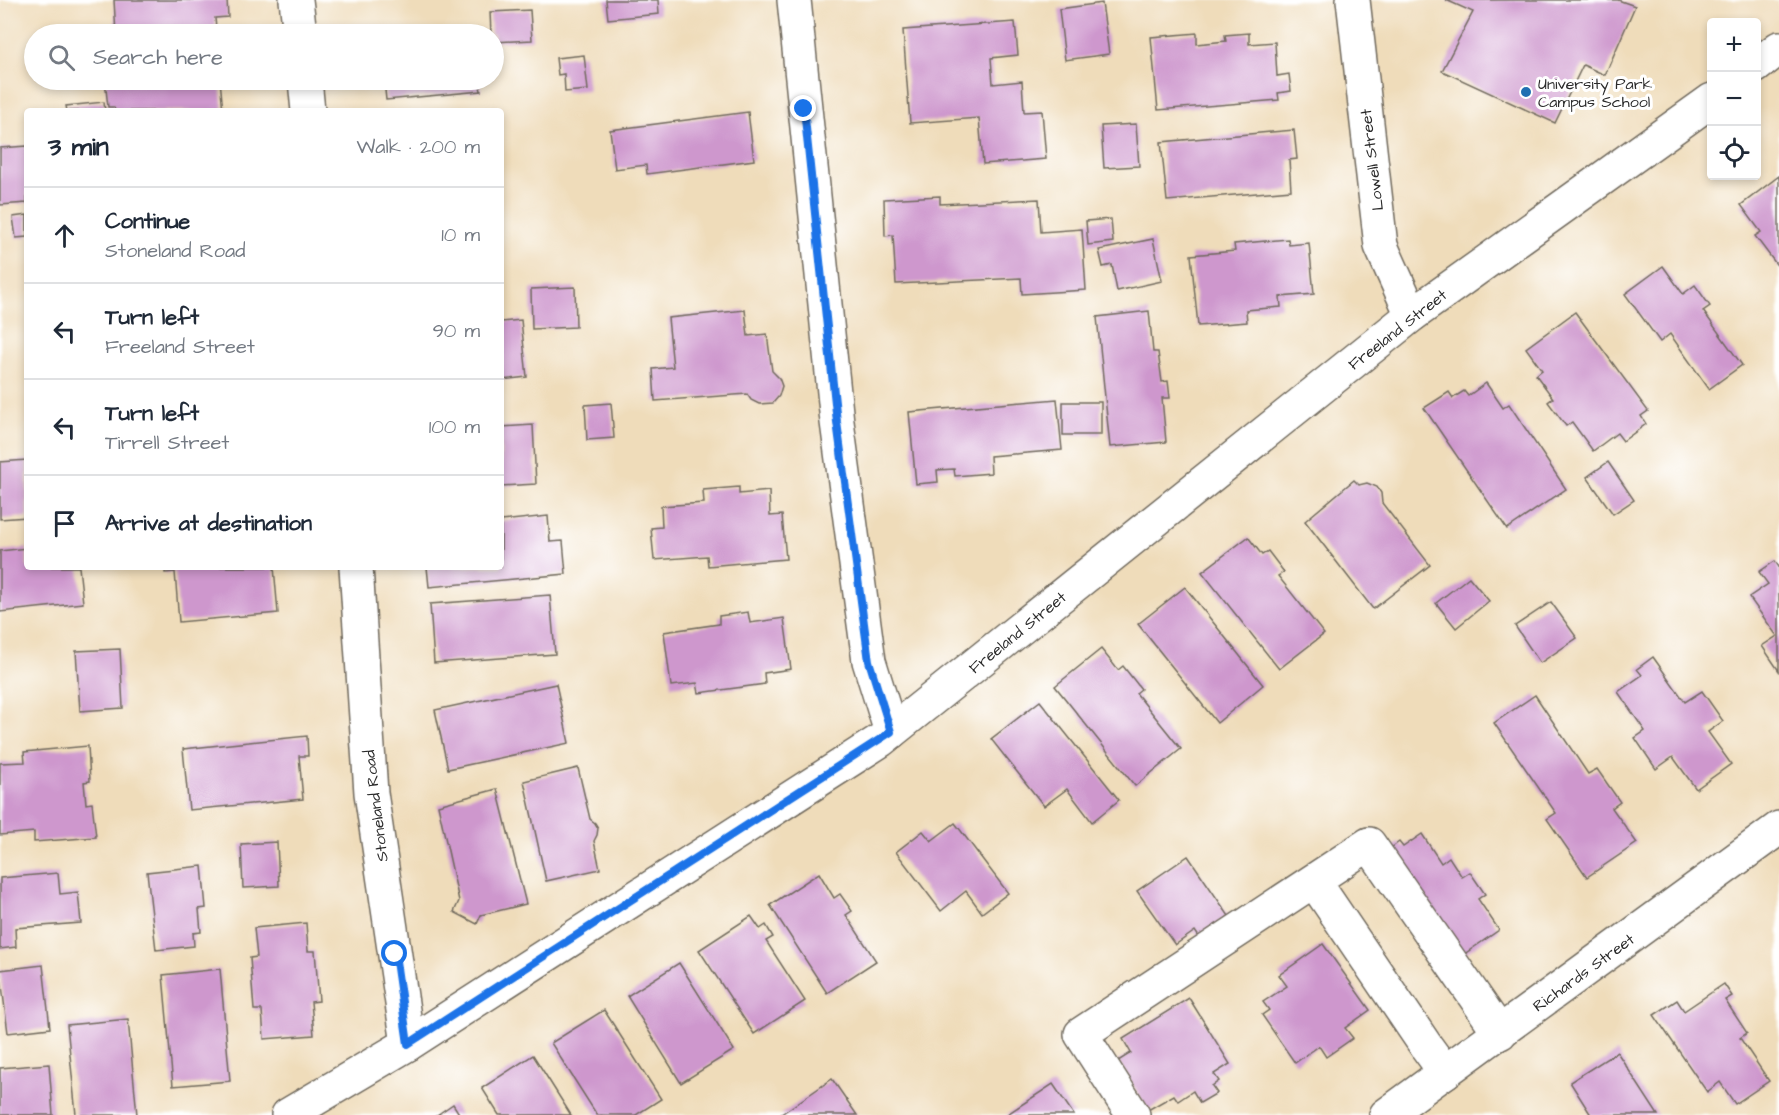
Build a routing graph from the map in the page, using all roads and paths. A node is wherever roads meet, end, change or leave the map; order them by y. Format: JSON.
{"nodes":[{"id":1,"x":296,"y":0,"type":"edge"},
{"id":2,"x":794,"y":0,"type":"edge"},
{"id":3,"x":1353,"y":0,"type":"edge"},
{"id":4,"x":299,"y":24,"type":"edge"},
{"id":5,"x":1779,"y":48,"type":"edge"},
{"id":6,"x":1761,"y":62,"type":"edge"},
{"id":7,"x":306,"y":90,"type":"edge"},
{"id":8,"x":1707,"y":104,"type":"edge"},
{"id":9,"x":308,"y":108,"type":"edge"},
{"id":10,"x":1412,"y":315,"type":"junction"},
{"id":11,"x":356,"y":570,"type":"edge"},
{"id":12,"x":891,"y":732,"type":"junction"},
{"id":13,"x":1779,"y":828,"type":"edge"},
{"id":14,"x":1314,"y":881,"type":"junction"},
{"id":15,"x":1500,"y":1033,"type":"junction"},
{"id":16,"x":408,"y":1044,"type":"junction"},
{"id":17,"x":1445,"y":1072,"type":"junction"},
{"id":18,"x":288,"y":1115,"type":"edge"},
{"id":19,"x":1133,"y":1115,"type":"edge"},
{"id":20,"x":1386,"y":1115,"type":"edge"}],
"edges":[{"from":1,"to":4,"type":"street"},
{"from":2,"to":12,"type":"street"},
{"from":3,"to":10,"type":"street","name":"Lowell Street"},
{"from":5,"to":6,"type":"street"},
{"from":7,"to":9,"type":"street"},
{"from":8,"to":10,"type":"street","name":"Freeland Street"},
{"from":10,"to":12,"type":"street","name":"Freeland Street"},
{"from":11,"to":16,"type":"street","name":"Stoneland Road"},
{"from":12,"to":16,"type":"street","name":"Freeland Street"},
{"from":13,"to":15,"type":"street","name":"Richards Street"},
{"from":14,"to":15,"type":"street"},
{"from":14,"to":17,"type":"street"},
{"from":14,"to":19,"type":"street"},
{"from":15,"to":17,"type":"street","name":"Richards Street"},
{"from":16,"to":18,"type":"street","name":"Freeland Street"},
{"from":17,"to":20,"type":"street","name":"Richards Street"}]}
